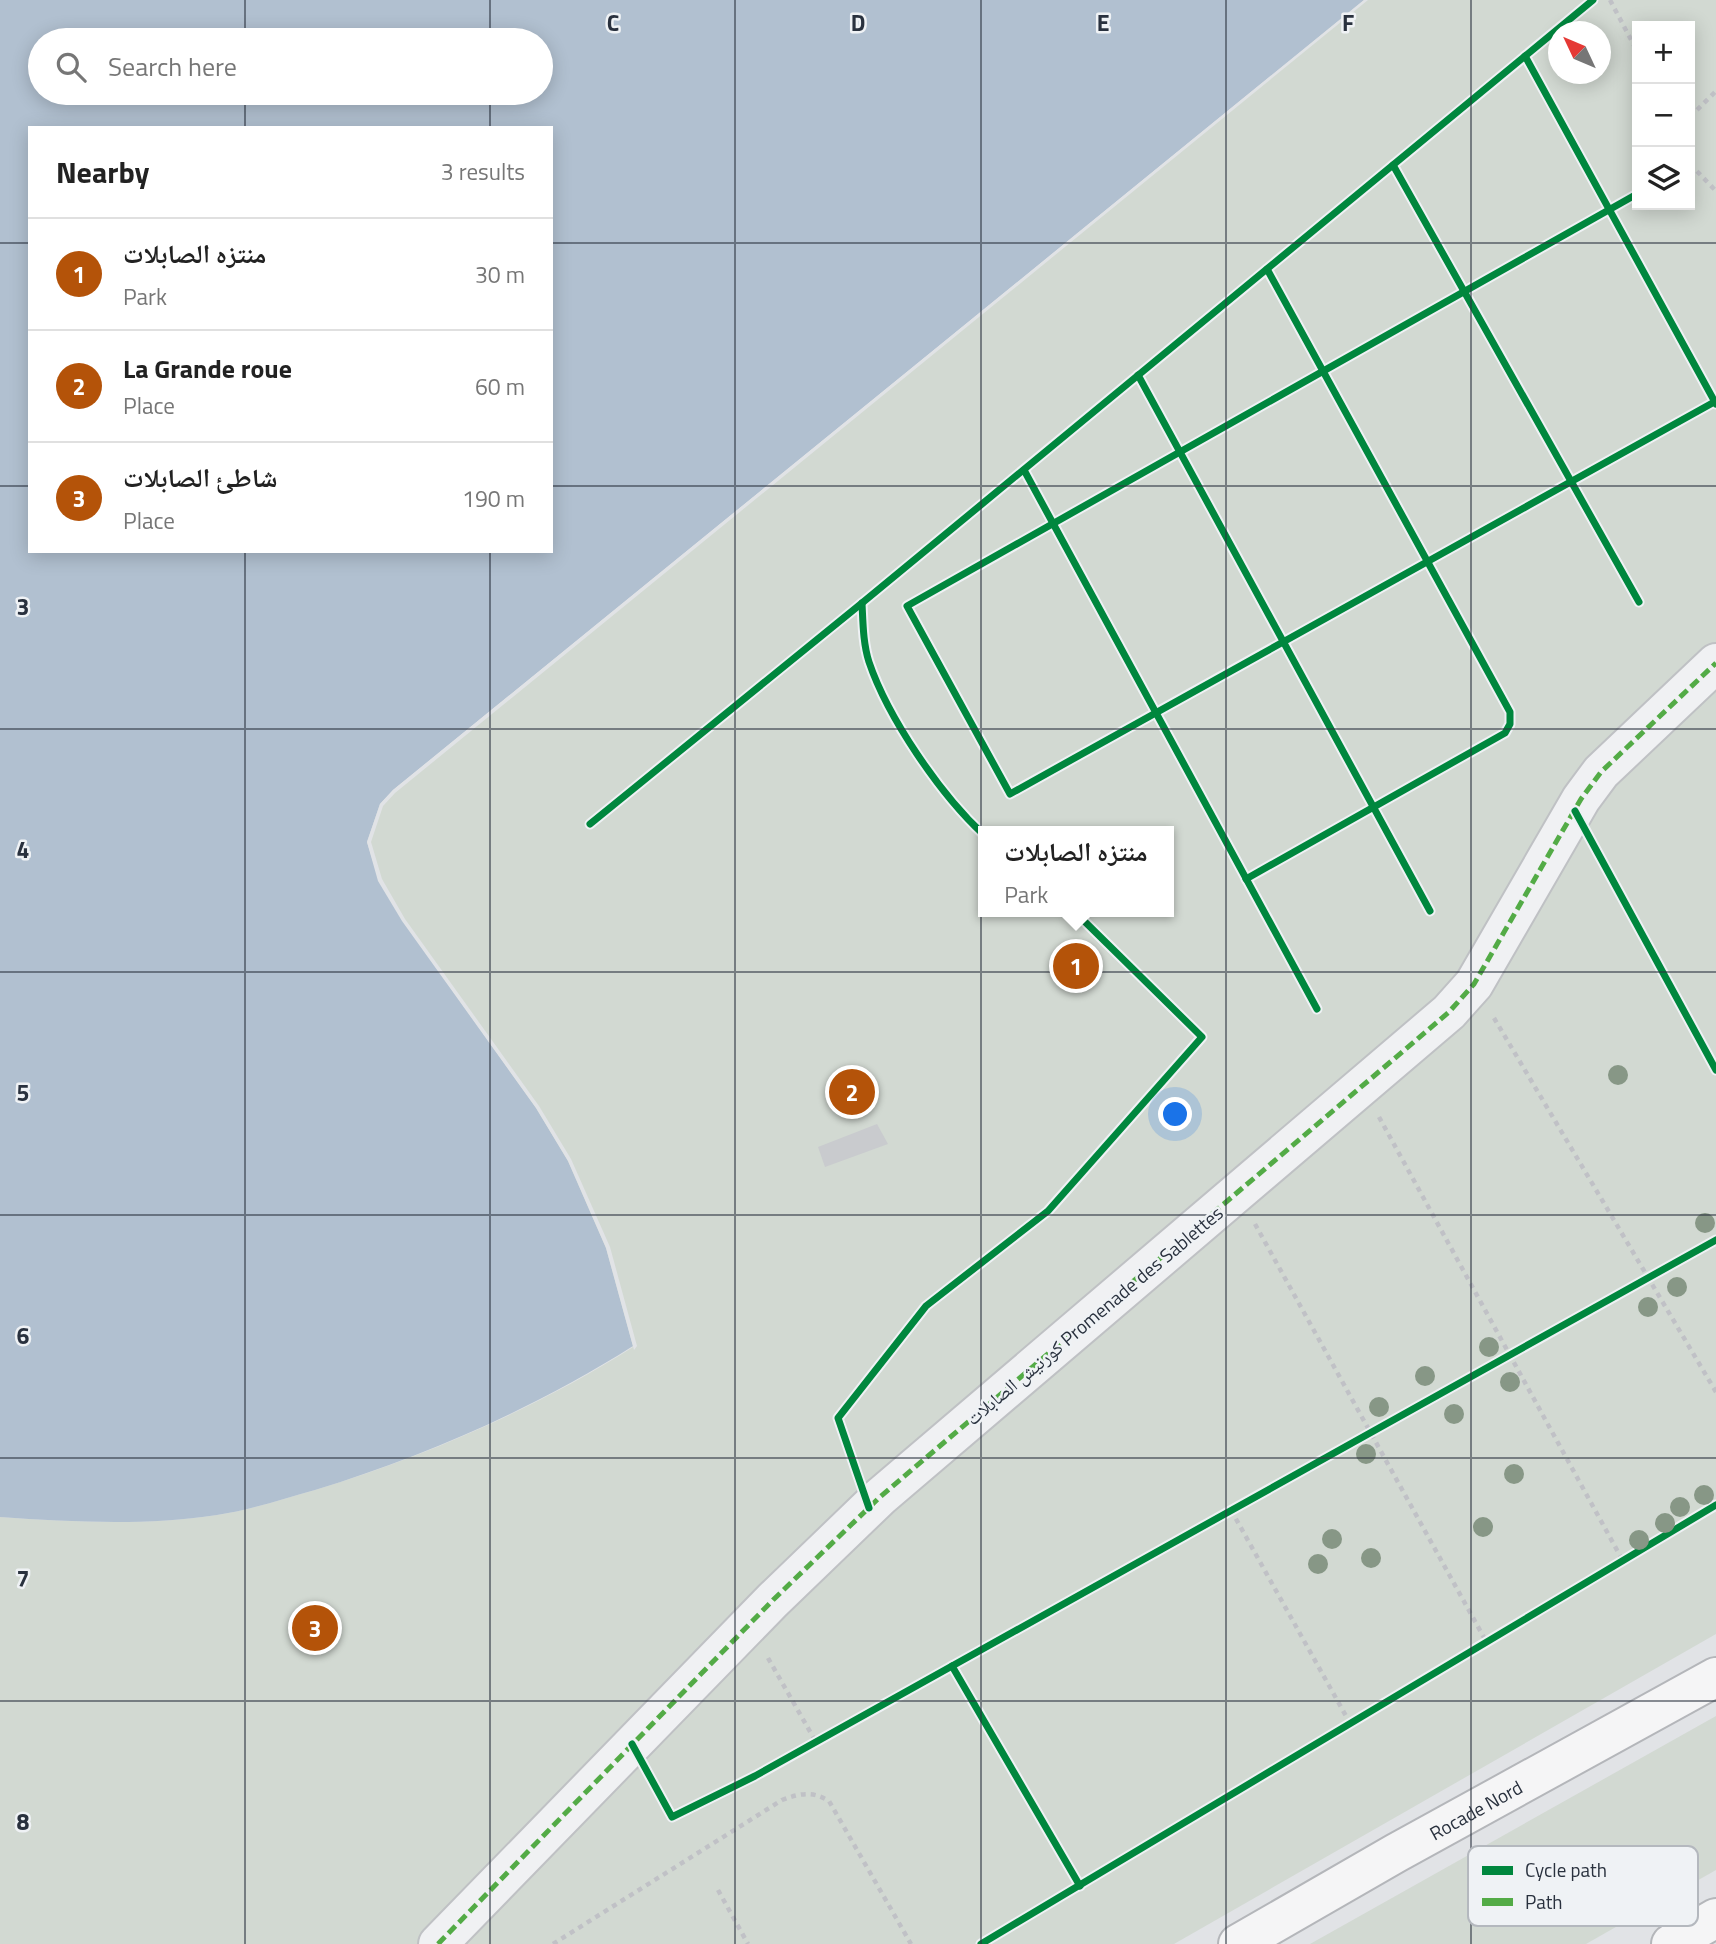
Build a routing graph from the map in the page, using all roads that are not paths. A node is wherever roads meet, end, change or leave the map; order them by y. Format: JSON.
{"nodes":[{"id":1,"x":1716,"y":663,"type":"edge"},
{"id":2,"x":1716,"y":1677,"type":"edge"},
{"id":3,"x":1716,"y":1918,"type":"edge"},
{"id":4,"x":438,"y":1944,"type":"edge"},
{"id":5,"x":1238,"y":1944,"type":"edge"},
{"id":6,"x":1671,"y":1944,"type":"edge"}],
"edges":[{"from":1,"to":4,"type":"street","name":"كورنيش الصابلات Promenade des Sablettes"},
{"from":2,"to":5,"type":"highway","name":"Rocade Nord"},
{"from":3,"to":6,"type":"highway"}]}
